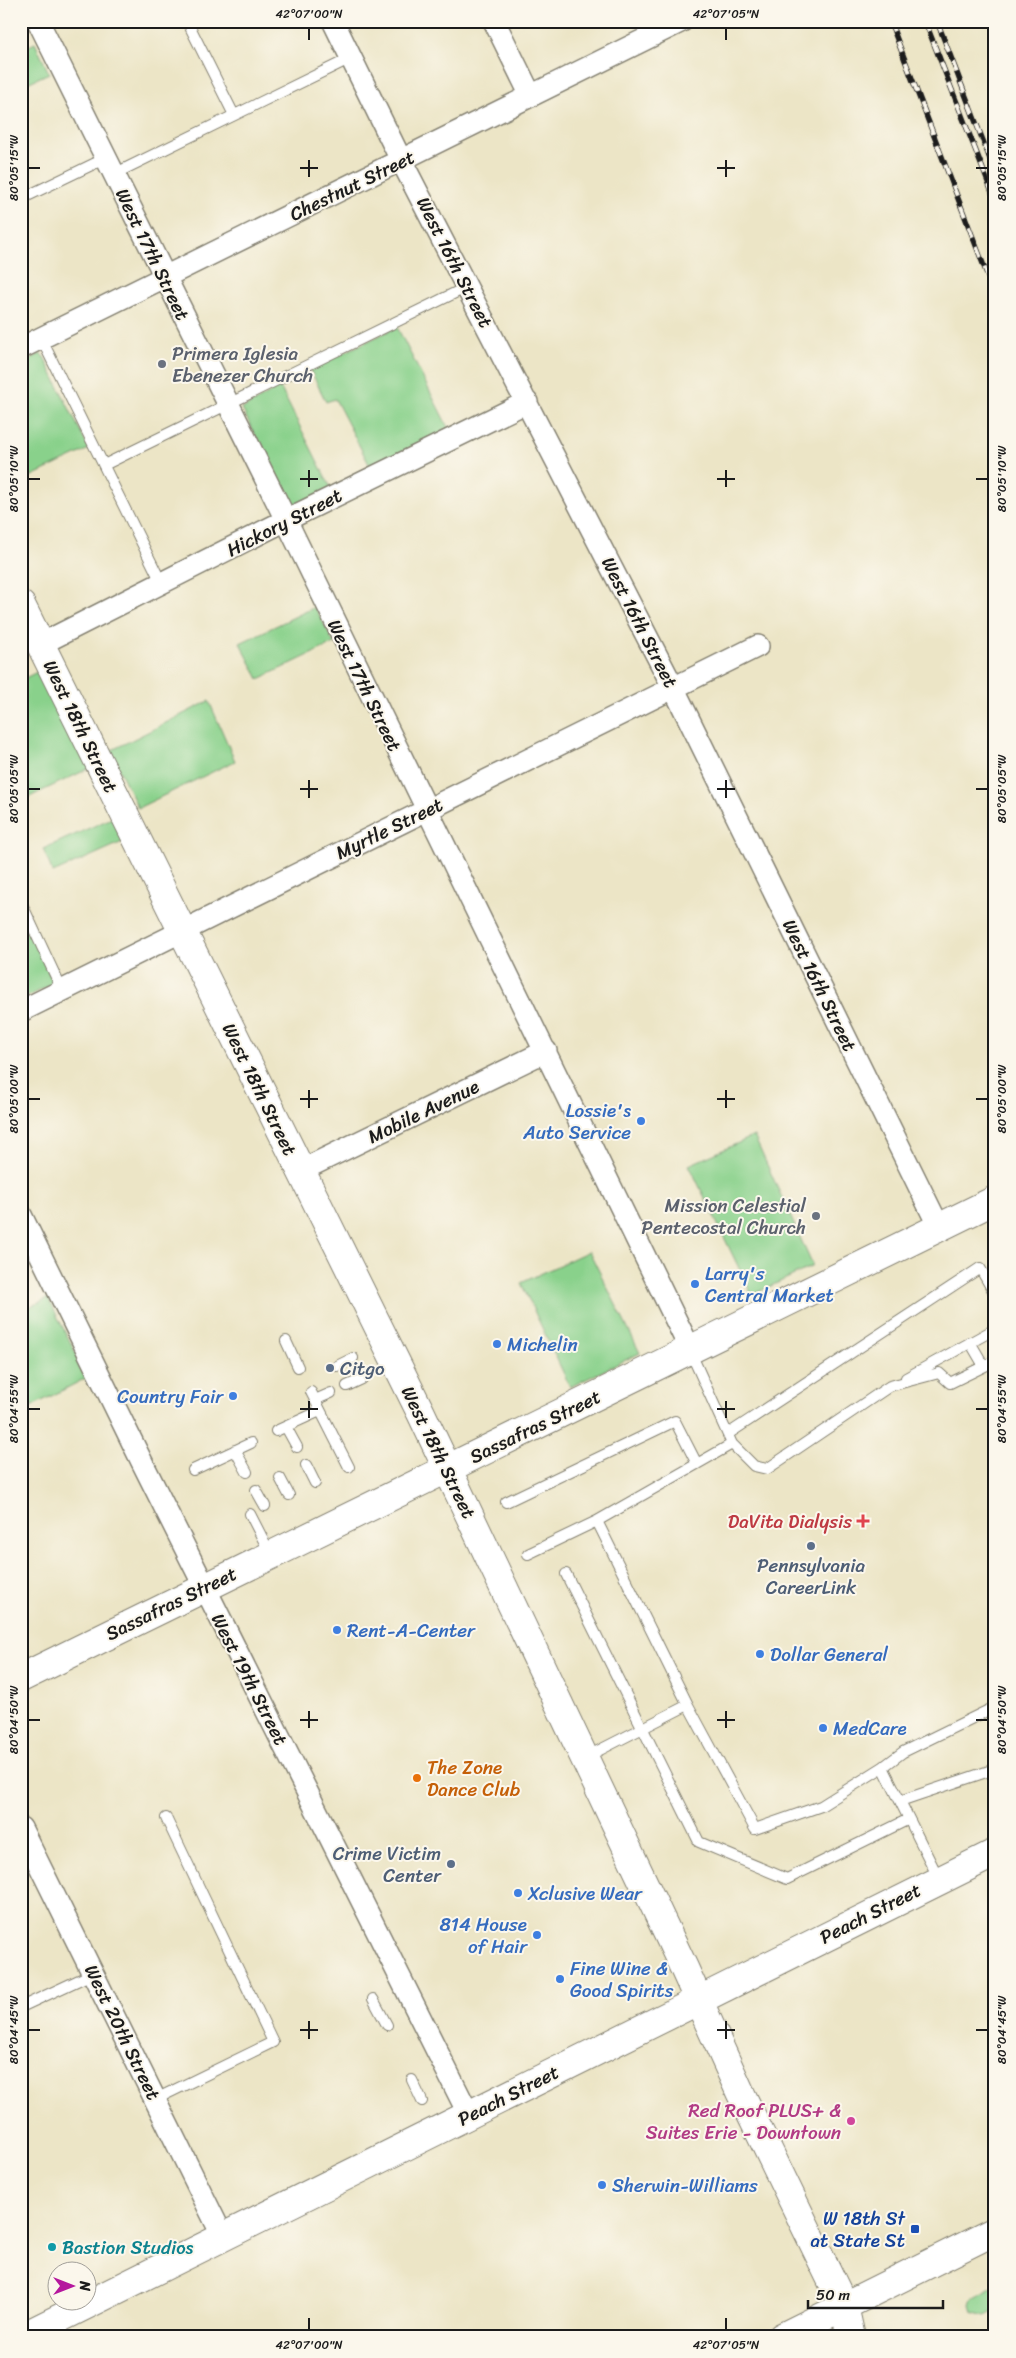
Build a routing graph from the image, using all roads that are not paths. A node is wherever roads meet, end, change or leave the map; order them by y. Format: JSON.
{"nodes":[{"id":1,"x":38,"y":21,"type":"edge"},
{"id":2,"x":187,"y":21,"type":"edge"},
{"id":3,"x":333,"y":21,"type":"edge"},
{"id":4,"x":494,"y":21,"type":"edge"},
{"id":5,"x":682,"y":21,"type":"edge"},
{"id":6,"x":648,"y":29,"type":"edge"},
{"id":7,"x":351,"y":58,"type":"junction"},
{"id":8,"x":531,"y":96,"type":"junction"},
{"id":9,"x":234,"y":115,"type":"junction"},
{"id":10,"x":401,"y":160,"type":"junction"},
{"id":11,"x":110,"y":166,"type":"junction"},
{"id":12,"x":21,"y":199,"type":"edge"},
{"id":13,"x":165,"y":277,"type":"junction"},
{"id":14,"x":467,"y":287,"type":"junction"},
{"id":15,"x":41,"y":338,"type":"junction"},
{"id":16,"x":21,"y":348,"type":"edge"},
{"id":17,"x":527,"y":402,"type":"junction"},
{"id":18,"x":228,"y":404,"type":"junction"},
{"id":19,"x":104,"y":466,"type":"junction"},
{"id":20,"x":286,"y":520,"type":"junction"},
{"id":21,"x":162,"y":584,"type":"junction"},
{"id":22,"x":21,"y":605,"type":"edge"},
{"id":23,"x":41,"y":644,"type":"junction"},
{"id":24,"x":758,"y":646,"type":"dead end"},
{"id":25,"x":673,"y":688,"type":"junction"},
{"id":26,"x":426,"y":810,"type":"junction"},
{"id":27,"x":21,"y":902,"type":"edge"},
{"id":28,"x":181,"y":930,"type":"junction"},
{"id":29,"x":62,"y":990,"type":"junction"},
{"id":30,"x":21,"y":1010,"type":"edge"},
{"id":31,"x":546,"y":1051,"type":"junction"},
{"id":32,"x":300,"y":1171,"type":"junction"},
{"id":33,"x":995,"y":1200,"type":"edge"},
{"id":34,"x":21,"y":1215,"type":"edge"},
{"id":35,"x":939,"y":1227,"type":"junction"},
{"id":36,"x":995,"y":1294,"type":"edge"},
{"id":37,"x":995,"y":1329,"type":"edge"},
{"id":38,"x":286,"y":1341,"type":"dead end"},
{"id":39,"x":970,"y":1342,"type":"junction"},
{"id":40,"x":690,"y":1349,"type":"junction"},
{"id":41,"x":353,"y":1358,"type":"dead end"},
{"id":42,"x":995,"y":1361,"type":"edge"},
{"id":43,"x":338,"y":1366,"type":"dead end"},
{"id":44,"x":984,"y":1366,"type":"junction"},
{"id":45,"x":298,"y":1367,"type":"dead end"},
{"id":46,"x":362,"y":1379,"type":"dead end"},
{"id":47,"x":347,"y":1386,"type":"dead end"},
{"id":48,"x":890,"y":1386,"type":"junction"},
{"id":49,"x":331,"y":1393,"type":"dead end"},
{"id":50,"x":320,"y":1411,"type":"junction"},
{"id":51,"x":286,"y":1427,"type":"junction"},
{"id":52,"x":276,"y":1431,"type":"dead end"},
{"id":53,"x":728,"y":1434,"type":"junction"},
{"id":54,"x":251,"y":1443,"type":"dead end"},
{"id":55,"x":732,"y":1444,"type":"junction"},
{"id":56,"x":297,"y":1447,"type":"dead end"},
{"id":57,"x":235,"y":1450,"type":"junction"},
{"id":58,"x":697,"y":1464,"type":"junction"},
{"id":59,"x":306,"y":1465,"type":"dead end"},
{"id":60,"x":349,"y":1467,"type":"dead end"},
{"id":61,"x":193,"y":1470,"type":"dead end"},
{"id":62,"x":448,"y":1470,"type":"junction"},
{"id":63,"x":246,"y":1472,"type":"dead end"},
{"id":64,"x":280,"y":1478,"type":"dead end"},
{"id":65,"x":315,"y":1483,"type":"dead end"},
{"id":66,"x":256,"y":1490,"type":"dead end"},
{"id":67,"x":289,"y":1494,"type":"dead end"},
{"id":68,"x":506,"y":1502,"type":"dead end"},
{"id":69,"x":265,"y":1506,"type":"dead end"},
{"id":70,"x":250,"y":1514,"type":"dead end"},
{"id":71,"x":597,"y":1521,"type":"junction"},
{"id":72,"x":528,"y":1554,"type":"dead end"},
{"id":73,"x":271,"y":1555,"type":"junction"},
{"id":74,"x":566,"y":1574,"type":"dead end"},
{"id":75,"x":204,"y":1586,"type":"junction"},
{"id":76,"x":21,"y":1678,"type":"edge"},
{"id":77,"x":688,"y":1705,"type":"junction"},
{"id":78,"x":995,"y":1707,"type":"edge"},
{"id":79,"x":642,"y":1728,"type":"junction"},
{"id":80,"x":585,"y":1757,"type":"junction"},
{"id":81,"x":883,"y":1767,"type":"junction"},
{"id":82,"x":995,"y":1769,"type":"edge"},
{"id":83,"x":900,"y":1801,"type":"junction"},
{"id":84,"x":166,"y":1818,"type":"dead end"},
{"id":85,"x":909,"y":1819,"type":"junction"},
{"id":86,"x":21,"y":1828,"type":"edge"},
{"id":87,"x":995,"y":1852,"type":"edge"},
{"id":88,"x":939,"y":1879,"type":"junction"},
{"id":89,"x":94,"y":1972,"type":"junction"},
{"id":90,"x":373,"y":1999,"type":"dead end"},
{"id":91,"x":698,"y":2000,"type":"junction"},
{"id":92,"x":21,"y":2008,"type":"edge"},
{"id":93,"x":387,"y":2025,"type":"dead end"},
{"id":94,"x":412,"y":2080,"type":"dead end"},
{"id":95,"x":156,"y":2099,"type":"junction"},
{"id":96,"x":422,"y":2101,"type":"dead end"},
{"id":97,"x":469,"y":2115,"type":"junction"},
{"id":98,"x":995,"y":2231,"type":"edge"},
{"id":99,"x":224,"y":2237,"type":"junction"},
{"id":100,"x":844,"y":2306,"type":"junction"},
{"id":101,"x":22,"y":2337,"type":"edge"},
{"id":102,"x":782,"y":2337,"type":"edge"},
{"id":103,"x":850,"y":2337,"type":"edge"},
{"id":104,"x":872,"y":2337,"type":"edge"}],
"edges":[{"from":1,"to":11,"type":"street","name":"West 17th Street"},
{"from":2,"to":9,"type":"lane"},
{"from":3,"to":7,"type":"street","name":"West 16th Street"},
{"from":4,"to":8,"type":"street"},
{"from":5,"to":6,"type":"street","name":"Chestnut Street"},
{"from":6,"to":8,"type":"street","name":"Chestnut Street"},
{"from":7,"to":9,"type":"lane"},
{"from":7,"to":10,"type":"street","name":"West 16th Street"},
{"from":8,"to":10,"type":"street","name":"Chestnut Street"},
{"from":9,"to":11,"type":"lane"},
{"from":10,"to":13,"type":"street","name":"Chestnut Street"},
{"from":10,"to":14,"type":"street","name":"West 16th Street"},
{"from":11,"to":12,"type":"lane"},
{"from":11,"to":13,"type":"street","name":"West 17th Street"},
{"from":13,"to":15,"type":"street","name":"Chestnut Street"},
{"from":13,"to":18,"type":"street","name":"West 17th Street"},
{"from":14,"to":17,"type":"street","name":"West 16th Street"},
{"from":14,"to":18,"type":"lane"},
{"from":15,"to":16,"type":"street","name":"Chestnut Street"},
{"from":15,"to":19,"type":"lane"},
{"from":17,"to":20,"type":"street","name":"Hickory Street"},
{"from":17,"to":25,"type":"street","name":"West 16th Street"},
{"from":18,"to":19,"type":"lane"},
{"from":18,"to":20,"type":"street","name":"West 17th Street"},
{"from":19,"to":21,"type":"lane"},
{"from":20,"to":21,"type":"street","name":"Hickory Street"},
{"from":20,"to":26,"type":"street","name":"West 17th Street"},
{"from":21,"to":23,"type":"street","name":"Hickory Street"},
{"from":22,"to":23,"type":"main road","name":"West 18th Street"},
{"from":23,"to":28,"type":"main road","name":"West 18th Street"},
{"from":24,"to":25,"type":"street","name":"Myrtle Street"},
{"from":25,"to":26,"type":"street","name":"Myrtle Street"},
{"from":25,"to":35,"type":"street","name":"West 16th Street"},
{"from":26,"to":28,"type":"street","name":"Myrtle Street"},
{"from":26,"to":31,"type":"street","name":"West 17th Street"},
{"from":27,"to":29,"type":"lane"},
{"from":28,"to":29,"type":"street","name":"Myrtle Street"},
{"from":28,"to":32,"type":"main road","name":"West 18th Street"},
{"from":29,"to":30,"type":"street","name":"Myrtle Street"},
{"from":31,"to":32,"type":"street","name":"Mobile Avenue"},
{"from":31,"to":40,"type":"street","name":"West 17th Street"},
{"from":32,"to":62,"type":"main road","name":"West 18th Street"},
{"from":33,"to":35,"type":"main road","name":"Sassafras Street"},
{"from":34,"to":75,"type":"street","name":"West 19th Street"},
{"from":35,"to":40,"type":"main road","name":"Sassafras Street"},
{"from":36,"to":53,"type":"lane"},
{"from":37,"to":39,"type":"lane"},
{"from":38,"to":45,"type":"lane"},
{"from":39,"to":44,"type":"lane"},
{"from":39,"to":48,"type":"lane"},
{"from":40,"to":53,"type":"lane"},
{"from":40,"to":62,"type":"main road","name":"Sassafras Street"},
{"from":41,"to":43,"type":"lane"},
{"from":42,"to":44,"type":"lane"},
{"from":44,"to":48,"type":"lane"},
{"from":46,"to":47,"type":"lane"},
{"from":48,"to":55,"type":"lane"},
{"from":49,"to":50,"type":"lane"},
{"from":50,"to":51,"type":"lane"},
{"from":50,"to":60,"type":"lane"},
{"from":51,"to":52,"type":"lane"},
{"from":51,"to":56,"type":"lane"},
{"from":53,"to":55,"type":"lane"},
{"from":54,"to":57,"type":"lane"},
{"from":55,"to":58,"type":"lane"},
{"from":57,"to":61,"type":"lane"},
{"from":57,"to":63,"type":"lane"},
{"from":58,"to":68,"type":"lane"},
{"from":58,"to":71,"type":"lane"},
{"from":59,"to":65,"type":"lane"},
{"from":62,"to":73,"type":"main road","name":"Sassafras Street"},
{"from":62,"to":80,"type":"main road","name":"West 18th Street"},
{"from":64,"to":67,"type":"lane"},
{"from":66,"to":69,"type":"lane"},
{"from":70,"to":73,"type":"lane"},
{"from":71,"to":72,"type":"lane"},
{"from":71,"to":77,"type":"lane"},
{"from":73,"to":75,"type":"main road","name":"Sassafras Street"},
{"from":74,"to":79,"type":"lane"},
{"from":75,"to":76,"type":"main road","name":"Sassafras Street"},
{"from":75,"to":97,"type":"street","name":"West 19th Street"},
{"from":77,"to":79,"type":"lane"},
{"from":77,"to":81,"type":"lane"},
{"from":78,"to":81,"type":"lane"},
{"from":79,"to":80,"type":"lane"},
{"from":79,"to":85,"type":"lane"},
{"from":80,"to":91,"type":"main road","name":"West 18th Street"},
{"from":81,"to":83,"type":"lane"},
{"from":82,"to":83,"type":"lane"},
{"from":83,"to":85,"type":"lane"},
{"from":84,"to":95,"type":"lane"},
{"from":85,"to":88,"type":"lane"},
{"from":86,"to":89,"type":"street","name":"West 20th Street"},
{"from":87,"to":88,"type":"main road","name":"Peach Street"},
{"from":88,"to":91,"type":"main road","name":"Peach Street"},
{"from":89,"to":92,"type":"lane"},
{"from":89,"to":95,"type":"street","name":"West 20th Street"},
{"from":90,"to":93,"type":"lane"},
{"from":91,"to":97,"type":"main road","name":"Peach Street"},
{"from":91,"to":100,"type":"main road","name":"West 18th Street"},
{"from":94,"to":96,"type":"lane"},
{"from":95,"to":99,"type":"street","name":"West 20th Street"},
{"from":97,"to":99,"type":"main road","name":"Peach Street"},
{"from":98,"to":100,"type":"main road"},
{"from":99,"to":101,"type":"main road","name":"Peach Street"},
{"from":100,"to":102,"type":"main road"},
{"from":100,"to":103,"type":"main road"},
{"from":100,"to":104,"type":"main road"}]}
